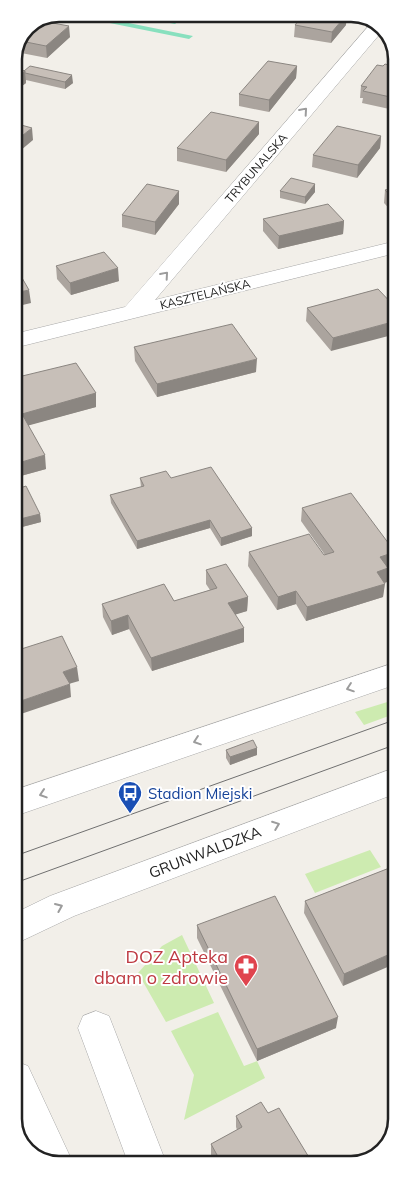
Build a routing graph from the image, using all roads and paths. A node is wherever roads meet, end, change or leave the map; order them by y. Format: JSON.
{"nodes":[{"id":1,"x":374,"y":30,"type":"edge"},
{"id":2,"x":388,"y":249,"type":"edge"},
{"id":3,"x":133,"y":312,"type":"junction"},
{"id":4,"x":23,"y":339,"type":"edge"},
{"id":5,"x":388,"y":677,"type":"edge"},
{"id":6,"x":388,"y":783,"type":"edge"},
{"id":7,"x":23,"y":800,"type":"edge"},
{"id":8,"x":23,"y":925,"type":"edge"},
{"id":9,"x":96,"y":1028,"type":"dead end"},
{"id":10,"x":23,"y":1096,"type":"edge"},
{"id":11,"x":51,"y":1156,"type":"edge"},
{"id":12,"x":145,"y":1156,"type":"edge"}],
"edges":[{"from":3,"to":1,"type":"street","name":"TRYBUNALSKA","one_way":true},
{"from":2,"to":3,"type":"street","name":"KASZTELAŃSKA"},
{"from":3,"to":4,"type":"street","name":"KASZTELAŃSKA"},
{"from":5,"to":7,"type":"street","one_way":true},
{"from":8,"to":6,"type":"street","name":"GRUNWALDZKA","one_way":true},
{"from":9,"to":12,"type":"street"},
{"from":10,"to":11,"type":"street"}]}
